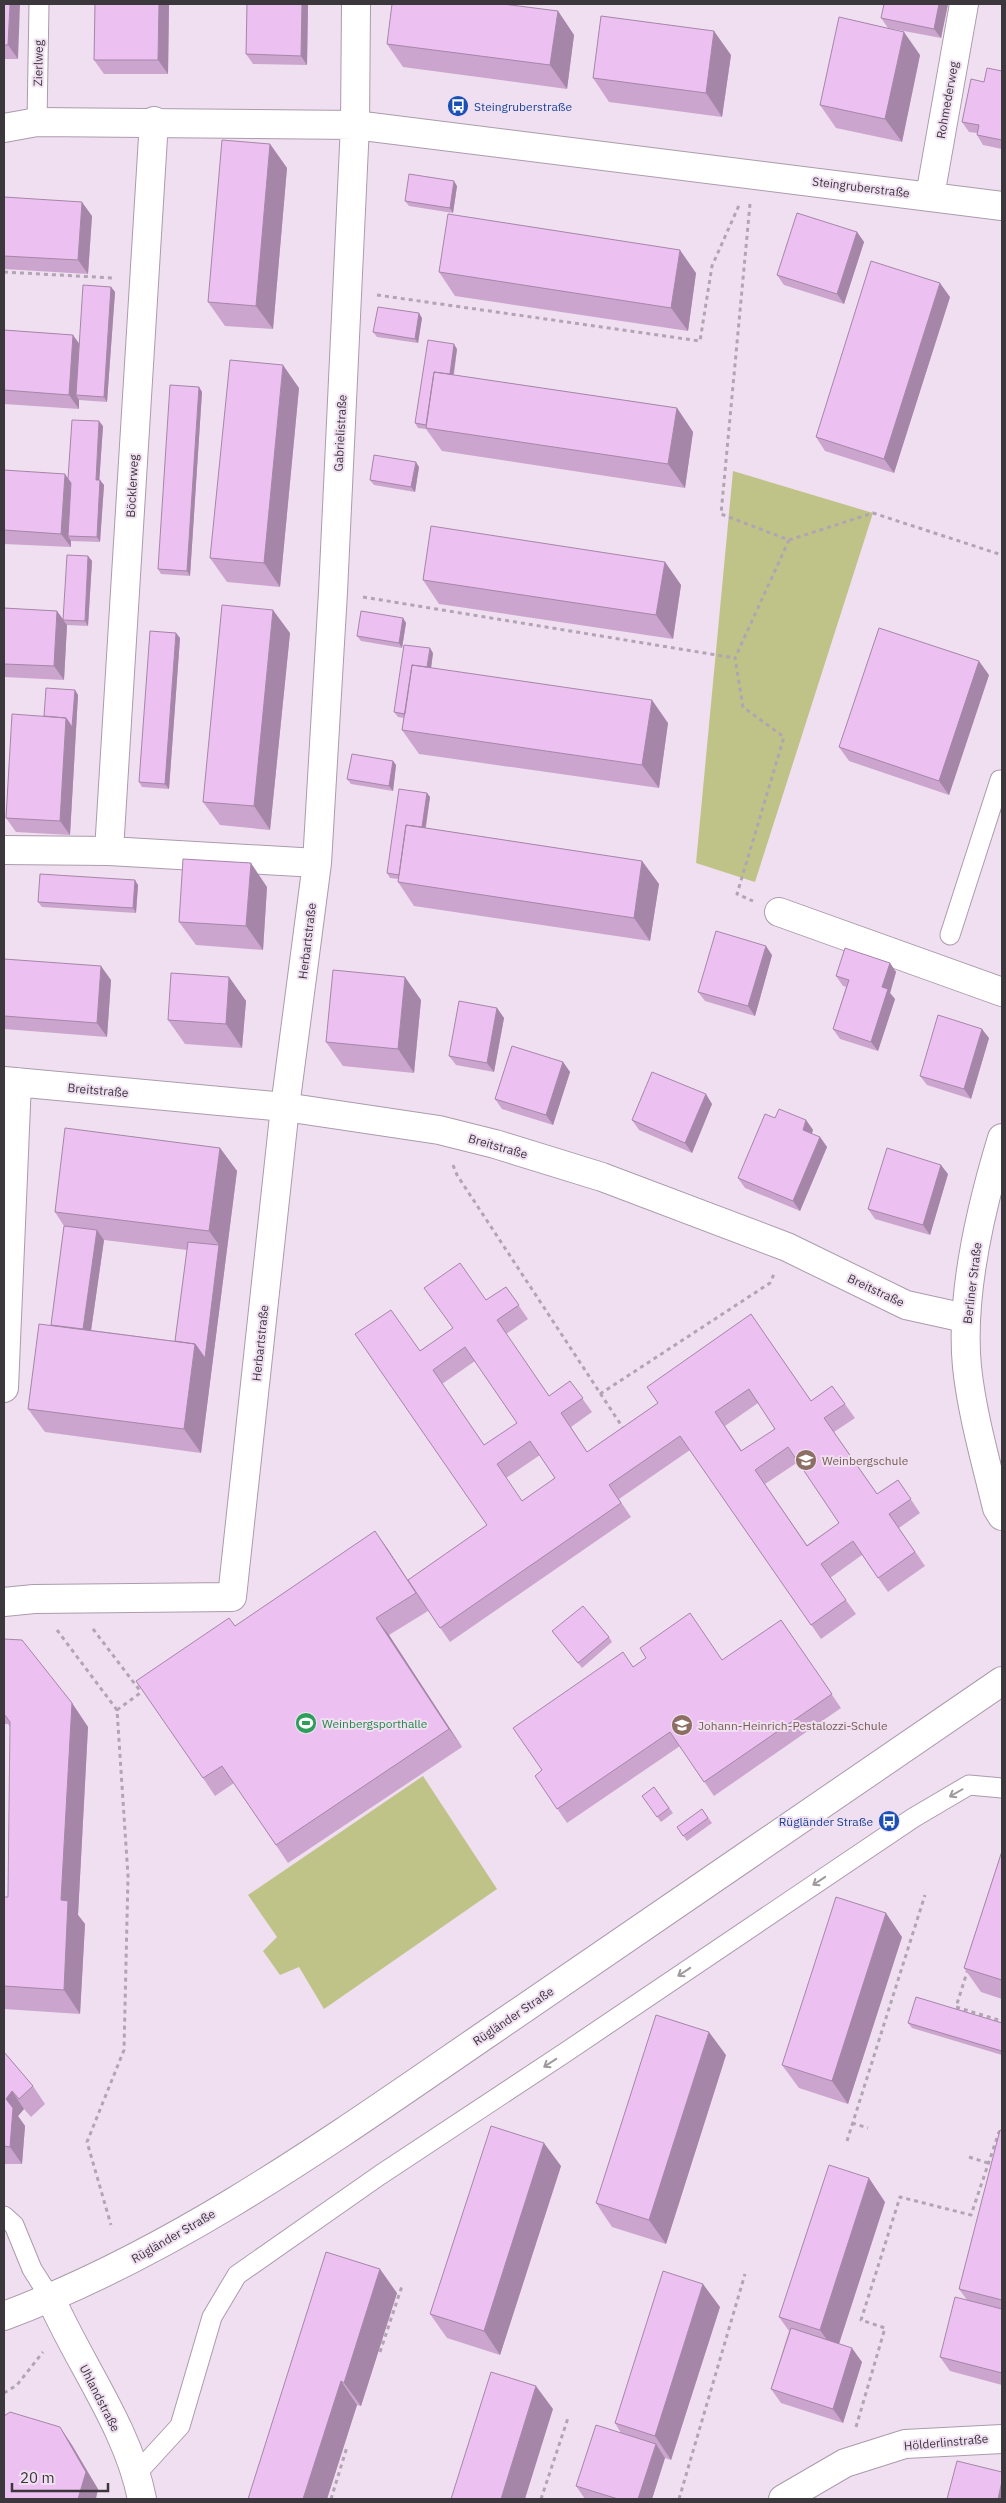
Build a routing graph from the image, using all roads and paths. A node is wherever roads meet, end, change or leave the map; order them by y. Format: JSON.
{"nodes":[{"id":1,"x":39,"y":4,"type":"edge"},
{"id":2,"x":356,"y":4,"type":"edge"},
{"id":3,"x":964,"y":4,"type":"edge"},
{"id":4,"x":154,"y":121,"type":"junction"},
{"id":5,"x":37,"y":122,"type":"junction"},
{"id":6,"x":355,"y":124,"type":"junction"},
{"id":7,"x":4,"y":128,"type":"edge"},
{"id":8,"x":753,"y":173,"type":"junction"},
{"id":9,"x":930,"y":196,"type":"junction"},
{"id":10,"x":1002,"y":206,"type":"edge"},
{"id":11,"x":4,"y":272,"type":"edge"},
{"id":12,"x":144,"y":279,"type":"junction"},
{"id":13,"x":347,"y":290,"type":"junction"},
{"id":14,"x":789,"y":540,"type":"junction"},
{"id":15,"x":1002,"y":554,"type":"edge"},
{"id":16,"x":333,"y":592,"type":"junction"},
{"id":17,"x":735,"y":658,"type":"junction"},
{"id":18,"x":1002,"y":780,"type":"edge"},
{"id":19,"x":4,"y":850,"type":"edge"},
{"id":20,"x":110,"y":852,"type":"junction"},
{"id":21,"x":317,"y":863,"type":"junction"},
{"id":22,"x":779,"y":912,"type":"joint"},
{"id":23,"x":950,"y":935,"type":"dead end"},
{"id":24,"x":1002,"y":992,"type":"edge"},
{"id":25,"x":10,"y":1082,"type":"edge"},
{"id":26,"x":285,"y":1107,"type":"junction"},
{"id":27,"x":439,"y":1130,"type":"junction"},
{"id":28,"x":1002,"y":1138,"type":"edge"},
{"id":29,"x":787,"y":1247,"type":"junction"},
{"id":30,"x":966,"y":1318,"type":"junction"},
{"id":31,"x":4,"y":1388,"type":"edge"},
{"id":32,"x":600,"y":1394,"type":"junction"},
{"id":33,"x":627,"y":1434,"type":"edge"},
{"id":34,"x":1002,"y":1516,"type":"edge"},
{"id":35,"x":71,"y":1598,"type":"junction"},
{"id":36,"x":34,"y":1599,"type":"junction"},
{"id":37,"x":4,"y":1602,"type":"edge"},
{"id":38,"x":1002,"y":1681,"type":"edge"},
{"id":39,"x":148,"y":1687,"type":"edge"},
{"id":40,"x":141,"y":1692,"type":"junction"},
{"id":41,"x":117,"y":1710,"type":"junction"},
{"id":42,"x":1002,"y":1788,"type":"edge"},
{"id":43,"x":925,"y":1895,"type":"dead end"},
{"id":44,"x":970,"y":1962,"type":"edge"},
{"id":45,"x":1002,"y":2021,"type":"edge"},
{"id":46,"x":852,"y":2123,"type":"junction"},
{"id":47,"x":868,"y":2128,"type":"dead end"},
{"id":48,"x":1002,"y":2133,"type":"edge"},
{"id":49,"x":846,"y":2141,"type":"dead end"},
{"id":50,"x":969,"y":2157,"type":"dead end"},
{"id":51,"x":988,"y":2163,"type":"junction"},
{"id":52,"x":4,"y":2216,"type":"edge"},
{"id":53,"x":111,"y":2225,"type":"dead end"},
{"id":54,"x":745,"y":2274,"type":"dead end"},
{"id":55,"x":402,"y":2286,"type":"dead end"},
{"id":56,"x":51,"y":2299,"type":"junction"},
{"id":57,"x":4,"y":2316,"type":"edge"},
{"id":58,"x":63,"y":2326,"type":"junction"},
{"id":59,"x":380,"y":2352,"type":"dead end"},
{"id":60,"x":4,"y":2393,"type":"edge"},
{"id":61,"x":568,"y":2418,"type":"dead end"},
{"id":62,"x":1002,"y":2439,"type":"edge"},
{"id":63,"x":347,"y":2446,"type":"dead end"},
{"id":64,"x":845,"y":2463,"type":"junction"},
{"id":65,"x":137,"y":2473,"type":"junction"},
{"id":66,"x":142,"y":2499,"type":"edge"},
{"id":67,"x":331,"y":2499,"type":"edge"},
{"id":68,"x":541,"y":2499,"type":"edge"},
{"id":69,"x":679,"y":2499,"type":"edge"},
{"id":70,"x":783,"y":2499,"type":"edge"}],
"edges":[{"from":1,"to":5,"type":"lane","name":"Zierlweg"},
{"from":2,"to":6,"type":"street","name":"Gabrielistraße"},
{"from":3,"to":9,"type":"street","name":"Rohmederweg"},
{"from":4,"to":5,"type":"street","name":"Steingruberstraße"},
{"from":4,"to":6,"type":"street","name":"Steingruberstraße"},
{"from":4,"to":12,"type":"street","name":"Böcklerweg"},
{"from":5,"to":7,"type":"street","name":"Steingruberstraße"},
{"from":6,"to":8,"type":"street","name":"Steingruberstraße"},
{"from":6,"to":13,"type":"street","name":"Gabrielistraße"},
{"from":8,"to":9,"type":"street","name":"Steingruberstraße"},
{"from":8,"to":13,"type":"path"},
{"from":8,"to":14,"type":"path"},
{"from":9,"to":10,"type":"street","name":"Steingruberstraße"},
{"from":11,"to":12,"type":"path"},
{"from":12,"to":20,"type":"street","name":"Böcklerweg"},
{"from":13,"to":16,"type":"street","name":"Gabrielistraße"},
{"from":14,"to":15,"type":"path"},
{"from":14,"to":17,"type":"path"},
{"from":16,"to":17,"type":"path"},
{"from":16,"to":21,"type":"street","name":"Gabrielistraße"},
{"from":17,"to":22,"type":"path"},
{"from":18,"to":23,"type":"lane"},
{"from":19,"to":20,"type":"street"},
{"from":20,"to":21,"type":"street"},
{"from":21,"to":26,"type":"street","name":"Herbartstraße"},
{"from":22,"to":24,"type":"street"},
{"from":25,"to":26,"type":"street","name":"Breitstraße"},
{"from":25,"to":31,"type":"street"},
{"from":26,"to":27,"type":"street","name":"Breitstraße"},
{"from":26,"to":35,"type":"street","name":"Herbartstraße"},
{"from":27,"to":29,"type":"street","name":"Breitstraße"},
{"from":27,"to":32,"type":"path"},
{"from":28,"to":30,"type":"street","name":"Berliner Straße"},
{"from":29,"to":30,"type":"street","name":"Breitstraße"},
{"from":29,"to":32,"type":"path"},
{"from":30,"to":34,"type":"street","name":"Berliner Straße"},
{"from":32,"to":33,"type":"path"},
{"from":35,"to":36,"type":"street","name":"Herbartstraße"},
{"from":35,"to":40,"type":"path"},
{"from":36,"to":37,"type":"street","name":"Herbartstraße"},
{"from":36,"to":41,"type":"path"},
{"from":38,"to":56,"type":"street","name":"Rügländer Straße"},
{"from":39,"to":40,"type":"path"},
{"from":40,"to":41,"type":"path"},
{"from":41,"to":53,"type":"path"},
{"from":42,"to":65,"type":"lane","one_way":true},
{"from":43,"to":46,"type":"path"},
{"from":44,"to":45,"type":"path"},
{"from":46,"to":47,"type":"path"},
{"from":46,"to":49,"type":"path"},
{"from":48,"to":51,"type":"path"},
{"from":50,"to":51,"type":"path"},
{"from":51,"to":64,"type":"path"},
{"from":52,"to":56,"type":"lane"},
{"from":54,"to":69,"type":"path"},
{"from":55,"to":59,"type":"path"},
{"from":56,"to":57,"type":"street","name":"Rügländer Straße"},
{"from":56,"to":58,"type":"street","name":"Uhlandstraße"},
{"from":58,"to":60,"type":"path"},
{"from":58,"to":65,"type":"street","name":"Uhlandstraße"},
{"from":61,"to":68,"type":"path"},
{"from":62,"to":64,"type":"street","name":"Hölderlinstraße"},
{"from":63,"to":67,"type":"path"},
{"from":64,"to":70,"type":"street","name":"Hölderlinstraße"},
{"from":65,"to":66,"type":"street","name":"Uhlandstraße"}]}
